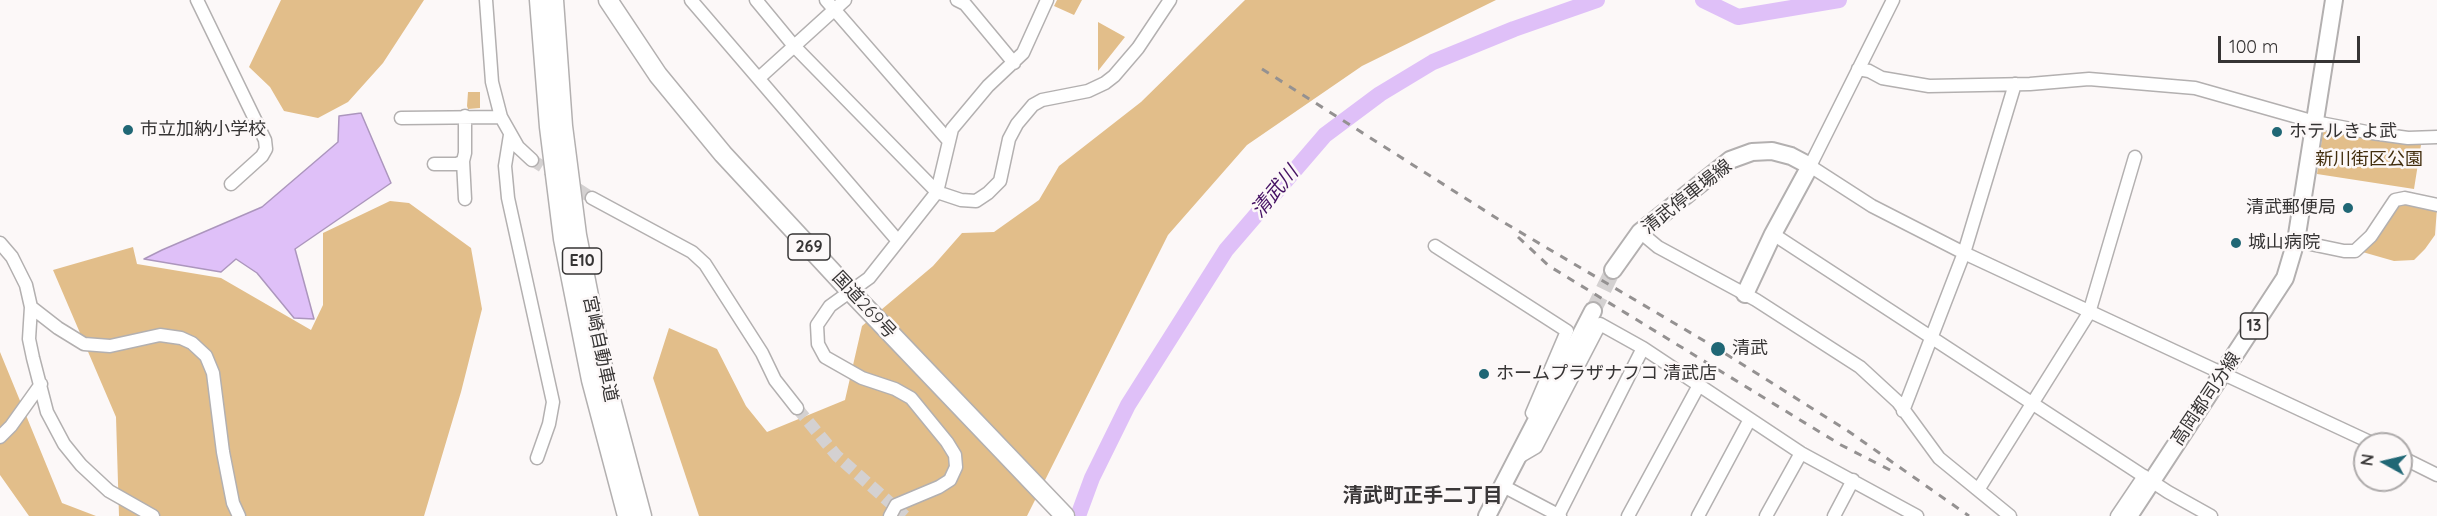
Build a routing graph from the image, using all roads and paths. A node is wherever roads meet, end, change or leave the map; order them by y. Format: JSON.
{"nodes":[{"id":1,"x":196,"y":0,"type":"edge"},
{"id":2,"x":486,"y":0,"type":"edge"},
{"id":3,"x":539,"y":0,"type":"edge"},
{"id":4,"x":554,"y":0,"type":"edge"},
{"id":5,"x":608,"y":0,"type":"edge"},
{"id":6,"x":691,"y":0,"type":"edge"},
{"id":7,"x":756,"y":0,"type":"edge"},
{"id":8,"x":845,"y":0,"type":"edge"},
{"id":9,"x":957,"y":0,"type":"edge"},
{"id":10,"x":1047,"y":0,"type":"edge"},
{"id":11,"x":1170,"y":0,"type":"edge"},
{"id":12,"x":1893,"y":0,"type":"edge"},
{"id":13,"x":2334,"y":0,"type":"edge"},
{"id":14,"x":830,"y":5,"type":"edge"},
{"id":15,"x":794,"y":46,"type":"junction"},
{"id":16,"x":1014,"y":63,"type":"junction"},
{"id":17,"x":1858,"y":69,"type":"junction"},
{"id":18,"x":759,"y":78,"type":"junction"},
{"id":19,"x":2015,"y":84,"type":"junction"},
{"id":20,"x":465,"y":116,"type":"junction"},
{"id":21,"x":501,"y":117,"type":"junction"},
{"id":22,"x":2316,"y":117,"type":"junction"},
{"id":23,"x":401,"y":118,"type":"dead end"},
{"id":24,"x":510,"y":135,"type":"junction"},
{"id":25,"x":2437,"y":137,"type":"edge"},
{"id":26,"x":948,"y":140,"type":"junction"},
{"id":27,"x":2135,"y":157,"type":"dead end"},
{"id":28,"x":532,"y":160,"type":"tunnel mouth"},
{"id":29,"x":463,"y":161,"type":"junction"},
{"id":30,"x":434,"y":164,"type":"dead end"},
{"id":31,"x":1810,"y":166,"type":"junction"},
{"id":32,"x":231,"y":184,"type":"dead end"},
{"id":33,"x":938,"y":192,"type":"junction"},
{"id":34,"x":592,"y":198,"type":"tunnel mouth"},
{"id":35,"x":465,"y":199,"type":"dead end"},
{"id":36,"x":2437,"y":206,"type":"edge"},
{"id":37,"x":1640,"y":232,"type":"junction"},
{"id":38,"x":1773,"y":234,"type":"junction"},
{"id":39,"x":898,"y":241,"type":"junction"},
{"id":40,"x":2296,"y":241,"type":"junction"},
{"id":41,"x":0,"y":243,"type":"edge"},
{"id":42,"x":1435,"y":246,"type":"dead end"},
{"id":43,"x":1964,"y":253,"type":"junction"},
{"id":44,"x":1613,"y":270,"type":"tunnel mouth"},
{"id":45,"x":850,"y":291,"type":"junction"},
{"id":46,"x":1745,"y":294,"type":"junction"},
{"id":47,"x":31,"y":307,"type":"junction"},
{"id":48,"x":1593,"y":311,"type":"tunnel mouth"},
{"id":49,"x":2089,"y":313,"type":"junction"},
{"id":50,"x":1932,"y":339,"type":"junction"},
{"id":51,"x":1643,"y":348,"type":"junction"},
{"id":52,"x":2223,"y":374,"type":"junction"},
{"id":53,"x":41,"y":384,"type":"junction"},
{"id":54,"x":1699,"y":385,"type":"junction"},
{"id":55,"x":2032,"y":403,"type":"junction"},
{"id":56,"x":797,"y":408,"type":"tunnel mouth"},
{"id":57,"x":1903,"y":411,"type":"junction"},
{"id":58,"x":1750,"y":419,"type":"junction"},
{"id":59,"x":2353,"y":434,"type":"edge"},
{"id":60,"x":0,"y":436,"type":"edge"},
{"id":61,"x":1801,"y":453,"type":"junction"},
{"id":62,"x":1519,"y":457,"type":"junction"},
{"id":63,"x":537,"y":458,"type":"dead end"},
{"id":64,"x":2413,"y":463,"type":"edge"},
{"id":65,"x":2437,"y":475,"type":"edge"},
{"id":66,"x":2147,"y":478,"type":"junction"},
{"id":67,"x":1853,"y":480,"type":"junction"},
{"id":68,"x":1503,"y":486,"type":"junction"},
{"id":69,"x":1978,"y":490,"type":"junction"},
{"id":70,"x":153,"y":516,"type":"edge"},
{"id":71,"x":239,"y":516,"type":"edge"},
{"id":72,"x":627,"y":516,"type":"edge"},
{"id":73,"x":642,"y":516,"type":"edge"},
{"id":74,"x":890,"y":516,"type":"edge"},
{"id":75,"x":1065,"y":516,"type":"edge"},
{"id":76,"x":1486,"y":516,"type":"edge"},
{"id":77,"x":1558,"y":516,"type":"edge"},
{"id":78,"x":1628,"y":516,"type":"edge"},
{"id":79,"x":1698,"y":516,"type":"edge"},
{"id":80,"x":1766,"y":516,"type":"edge"},
{"id":81,"x":1834,"y":516,"type":"edge"},
{"id":82,"x":1917,"y":516,"type":"edge"},
{"id":83,"x":2010,"y":516,"type":"edge"},
{"id":84,"x":2117,"y":516,"type":"edge"},
{"id":85,"x":2129,"y":516,"type":"edge"},
{"id":86,"x":2211,"y":516,"type":"edge"}],
"edges":[{"from":1,"to":32,"type":"street"},
{"from":2,"to":21,"type":"street"},
{"from":3,"to":72,"type":"highway","name":"宮崎自動車道","number":"E10"},
{"from":4,"to":73,"type":"highway","name":"宮崎自動車道","number":"E10"},
{"from":5,"to":45,"type":"highway","name":"国道269号","number":"269"},
{"from":6,"to":18,"type":"street"},
{"from":7,"to":15,"type":"street"},
{"from":8,"to":14,"type":"street"},
{"from":9,"to":16,"type":"street"},
{"from":10,"to":16,"type":"street"},
{"from":11,"to":33,"type":"street"},
{"from":12,"to":17,"type":"street"},
{"from":13,"to":22,"type":"main road","name":"高岡都司分線","number":"13"},
{"from":14,"to":15,"type":"street"},
{"from":14,"to":26,"type":"street"},
{"from":15,"to":18,"type":"street"},
{"from":15,"to":33,"type":"street"},
{"from":16,"to":26,"type":"street"},
{"from":17,"to":19,"type":"street"},
{"from":17,"to":31,"type":"street"},
{"from":18,"to":39,"type":"street"},
{"from":19,"to":22,"type":"street"},
{"from":19,"to":43,"type":"street"},
{"from":20,"to":21,"type":"street"},
{"from":20,"to":23,"type":"street"},
{"from":20,"to":29,"type":"street"},
{"from":21,"to":24,"type":"street"},
{"from":22,"to":25,"type":"street"},
{"from":22,"to":40,"type":"main road","name":"高岡都司分線","number":"13"},
{"from":24,"to":28,"type":"street"},
{"from":24,"to":63,"type":"street"},
{"from":26,"to":33,"type":"street"},
{"from":27,"to":49,"type":"street"},
{"from":29,"to":30,"type":"street"},
{"from":29,"to":35,"type":"street"},
{"from":31,"to":37,"type":"main road","name":"清武停車場線"},
{"from":31,"to":38,"type":"main road"},
{"from":31,"to":43,"type":"street"},
{"from":33,"to":39,"type":"street"},
{"from":34,"to":56,"type":"street"},
{"from":36,"to":40,"type":"street"},
{"from":37,"to":44,"type":"main road","name":"清武停車場線"},
{"from":37,"to":46,"type":"street"},
{"from":38,"to":46,"type":"main road"},
{"from":38,"to":50,"type":"street"},
{"from":39,"to":45,"type":"street"},
{"from":40,"to":52,"type":"main road","name":"高岡都司分線","number":"13"},
{"from":41,"to":47,"type":"street"},
{"from":42,"to":62,"type":"street"},
{"from":43,"to":49,"type":"street"},
{"from":43,"to":50,"type":"street"},
{"from":45,"to":74,"type":"street"},
{"from":45,"to":75,"type":"highway","name":"国道269号","number":"269"},
{"from":46,"to":57,"type":"street"},
{"from":47,"to":53,"type":"street"},
{"from":47,"to":71,"type":"street"},
{"from":48,"to":62,"type":"main road"},
{"from":49,"to":52,"type":"street"},
{"from":49,"to":55,"type":"street"},
{"from":50,"to":55,"type":"street"},
{"from":50,"to":57,"type":"street"},
{"from":51,"to":54,"type":"street"},
{"from":51,"to":62,"type":"street"},
{"from":51,"to":77,"type":"street"},
{"from":52,"to":59,"type":"street"},
{"from":52,"to":66,"type":"main road","name":"高岡都司分線","number":"13"},
{"from":53,"to":60,"type":"street"},
{"from":53,"to":70,"type":"street"},
{"from":54,"to":58,"type":"street"},
{"from":54,"to":78,"type":"street"},
{"from":55,"to":66,"type":"street"},
{"from":55,"to":69,"type":"street"},
{"from":57,"to":69,"type":"street"},
{"from":58,"to":61,"type":"street"},
{"from":58,"to":79,"type":"street"},
{"from":61,"to":67,"type":"street"},
{"from":61,"to":80,"type":"street"},
{"from":62,"to":68,"type":"main road"},
{"from":64,"to":65,"type":"street"},
{"from":66,"to":84,"type":"street"},
{"from":66,"to":85,"type":"main road","name":"高岡都司分線","number":"13"},
{"from":66,"to":86,"type":"street"},
{"from":67,"to":81,"type":"street"},
{"from":67,"to":82,"type":"street"},
{"from":68,"to":76,"type":"main road"},
{"from":68,"to":77,"type":"street"},
{"from":69,"to":83,"type":"street"}]}
